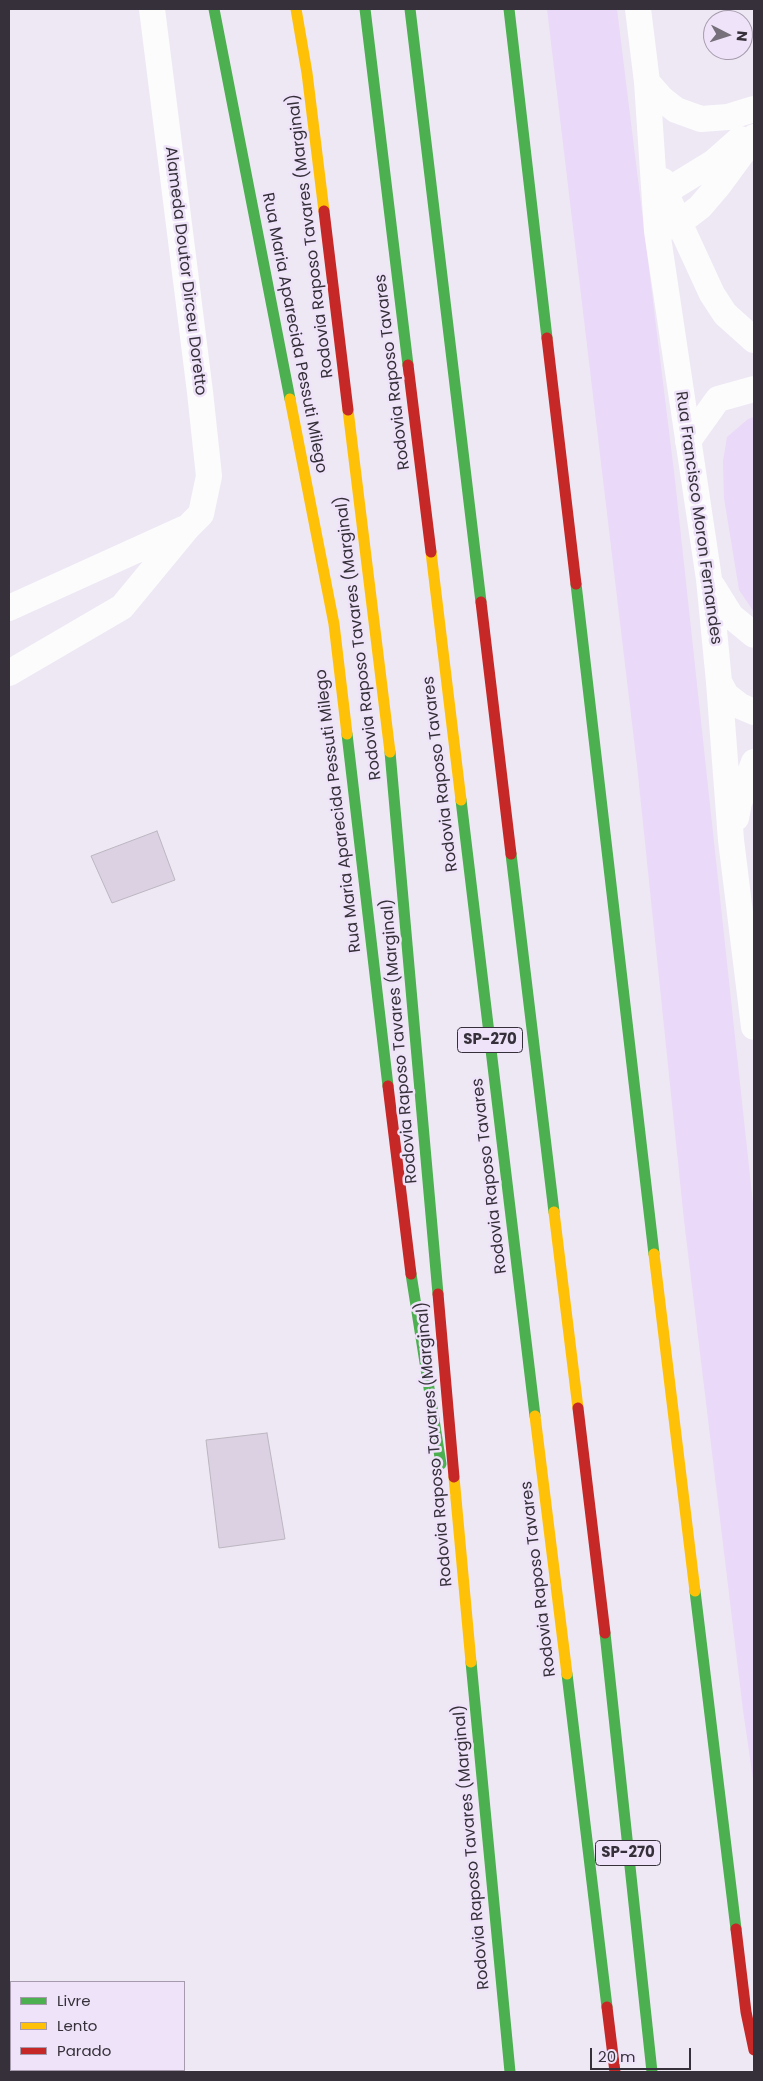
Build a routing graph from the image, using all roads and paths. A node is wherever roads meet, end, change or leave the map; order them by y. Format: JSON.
{"nodes":[{"id":1,"x":152,"y":9,"type":"edge"},
{"id":2,"x":214,"y":9,"type":"edge"},
{"id":3,"x":296,"y":9,"type":"edge"},
{"id":4,"x":302,"y":9,"type":"edge"},
{"id":5,"x":365,"y":9,"type":"edge"},
{"id":6,"x":410,"y":9,"type":"edge"},
{"id":7,"x":509,"y":9,"type":"edge"},
{"id":8,"x":638,"y":9,"type":"edge"},
{"id":9,"x":308,"y":73,"type":"junction"},
{"id":10,"x":647,"y":82,"type":"junction"},
{"id":11,"x":754,"y":110,"type":"edge"},
{"id":12,"x":754,"y":124,"type":"edge"},
{"id":13,"x":754,"y":136,"type":"edge"},
{"id":14,"x":660,"y":197,"type":"junction"},
{"id":15,"x":668,"y":227,"type":"junction"},
{"id":16,"x":754,"y":340,"type":"edge"},
{"id":17,"x":754,"y":388,"type":"edge"},
{"id":18,"x":688,"y":441,"type":"junction"},
{"id":19,"x":188,"y":527,"type":"junction"},
{"id":20,"x":709,"y":579,"type":"junction"},
{"id":21,"x":9,"y":608,"type":"edge"},
{"id":22,"x":754,"y":635,"type":"edge"},
{"id":23,"x":9,"y":673,"type":"edge"},
{"id":24,"x":720,"y":682,"type":"junction"},
{"id":25,"x":754,"y":712,"type":"edge"},
{"id":26,"x":754,"y":762,"type":"edge"},
{"id":27,"x":732,"y":840,"type":"junction"},
{"id":28,"x":754,"y":1027,"type":"edge"},
{"id":29,"x":466,"y":1616,"type":"junction"},
{"id":30,"x":504,"y":2018,"type":"junction"},
{"id":31,"x":754,"y":2050,"type":"edge"},
{"id":32,"x":510,"y":2072,"type":"edge"},
{"id":33,"x":516,"y":2072,"type":"edge"},
{"id":34,"x":615,"y":2072,"type":"edge"},
{"id":35,"x":652,"y":2072,"type":"edge"}],
"edges":[{"from":1,"to":19,"type":"street","name":"Alameda Doutor Dirceu Doretto"},
{"from":2,"to":29,"type":"main road","name":"Rua Maria Aparecida Pessuti Milego"},
{"from":3,"to":9,"type":"main road","name":"Rodovia Raposo Tavares (Marginal)"},
{"from":4,"to":9,"type":"main road"},
{"from":5,"to":34,"type":"main road","name":"Rodovia Raposo Tavares","number":"SP-270"},
{"from":6,"to":35,"type":"main road","number":"SP-270"},
{"from":7,"to":31,"type":"main road"},
{"from":8,"to":10,"type":"street"},
{"from":9,"to":29,"type":"main road","name":"Rodovia Raposo Tavares (Marginal)"},
{"from":10,"to":11,"type":"street"},
{"from":10,"to":14,"type":"street"},
{"from":12,"to":14,"type":"street"},
{"from":13,"to":15,"type":"street"},
{"from":14,"to":15,"type":"street"},
{"from":15,"to":16,"type":"street"},
{"from":15,"to":18,"type":"street","name":"Rua Francisco Moron Fernandes"},
{"from":17,"to":18,"type":"street"},
{"from":18,"to":20,"type":"street","name":"Rua Francisco Moron Fernandes"},
{"from":19,"to":21,"type":"street","name":"Alameda Doutor Dirceu Doretto"},
{"from":19,"to":23,"type":"street","name":"Alameda Doutor Dirceu Doretto"},
{"from":20,"to":22,"type":"street"},
{"from":20,"to":24,"type":"street","name":"Rua Francisco Moron Fernandes"},
{"from":24,"to":25,"type":"street"},
{"from":24,"to":27,"type":"street","name":"Rua Francisco Moron Fernandes"},
{"from":26,"to":27,"type":"street"},
{"from":27,"to":28,"type":"street","name":"Rua Francisco Moron Fernandes"},
{"from":29,"to":30,"type":"main road","name":"Rodovia Raposo Tavares (Marginal)"},
{"from":30,"to":32,"type":"main road","name":"Rodovia Raposo Tavares (Marginal)"},
{"from":30,"to":33,"type":"main road"}]}
